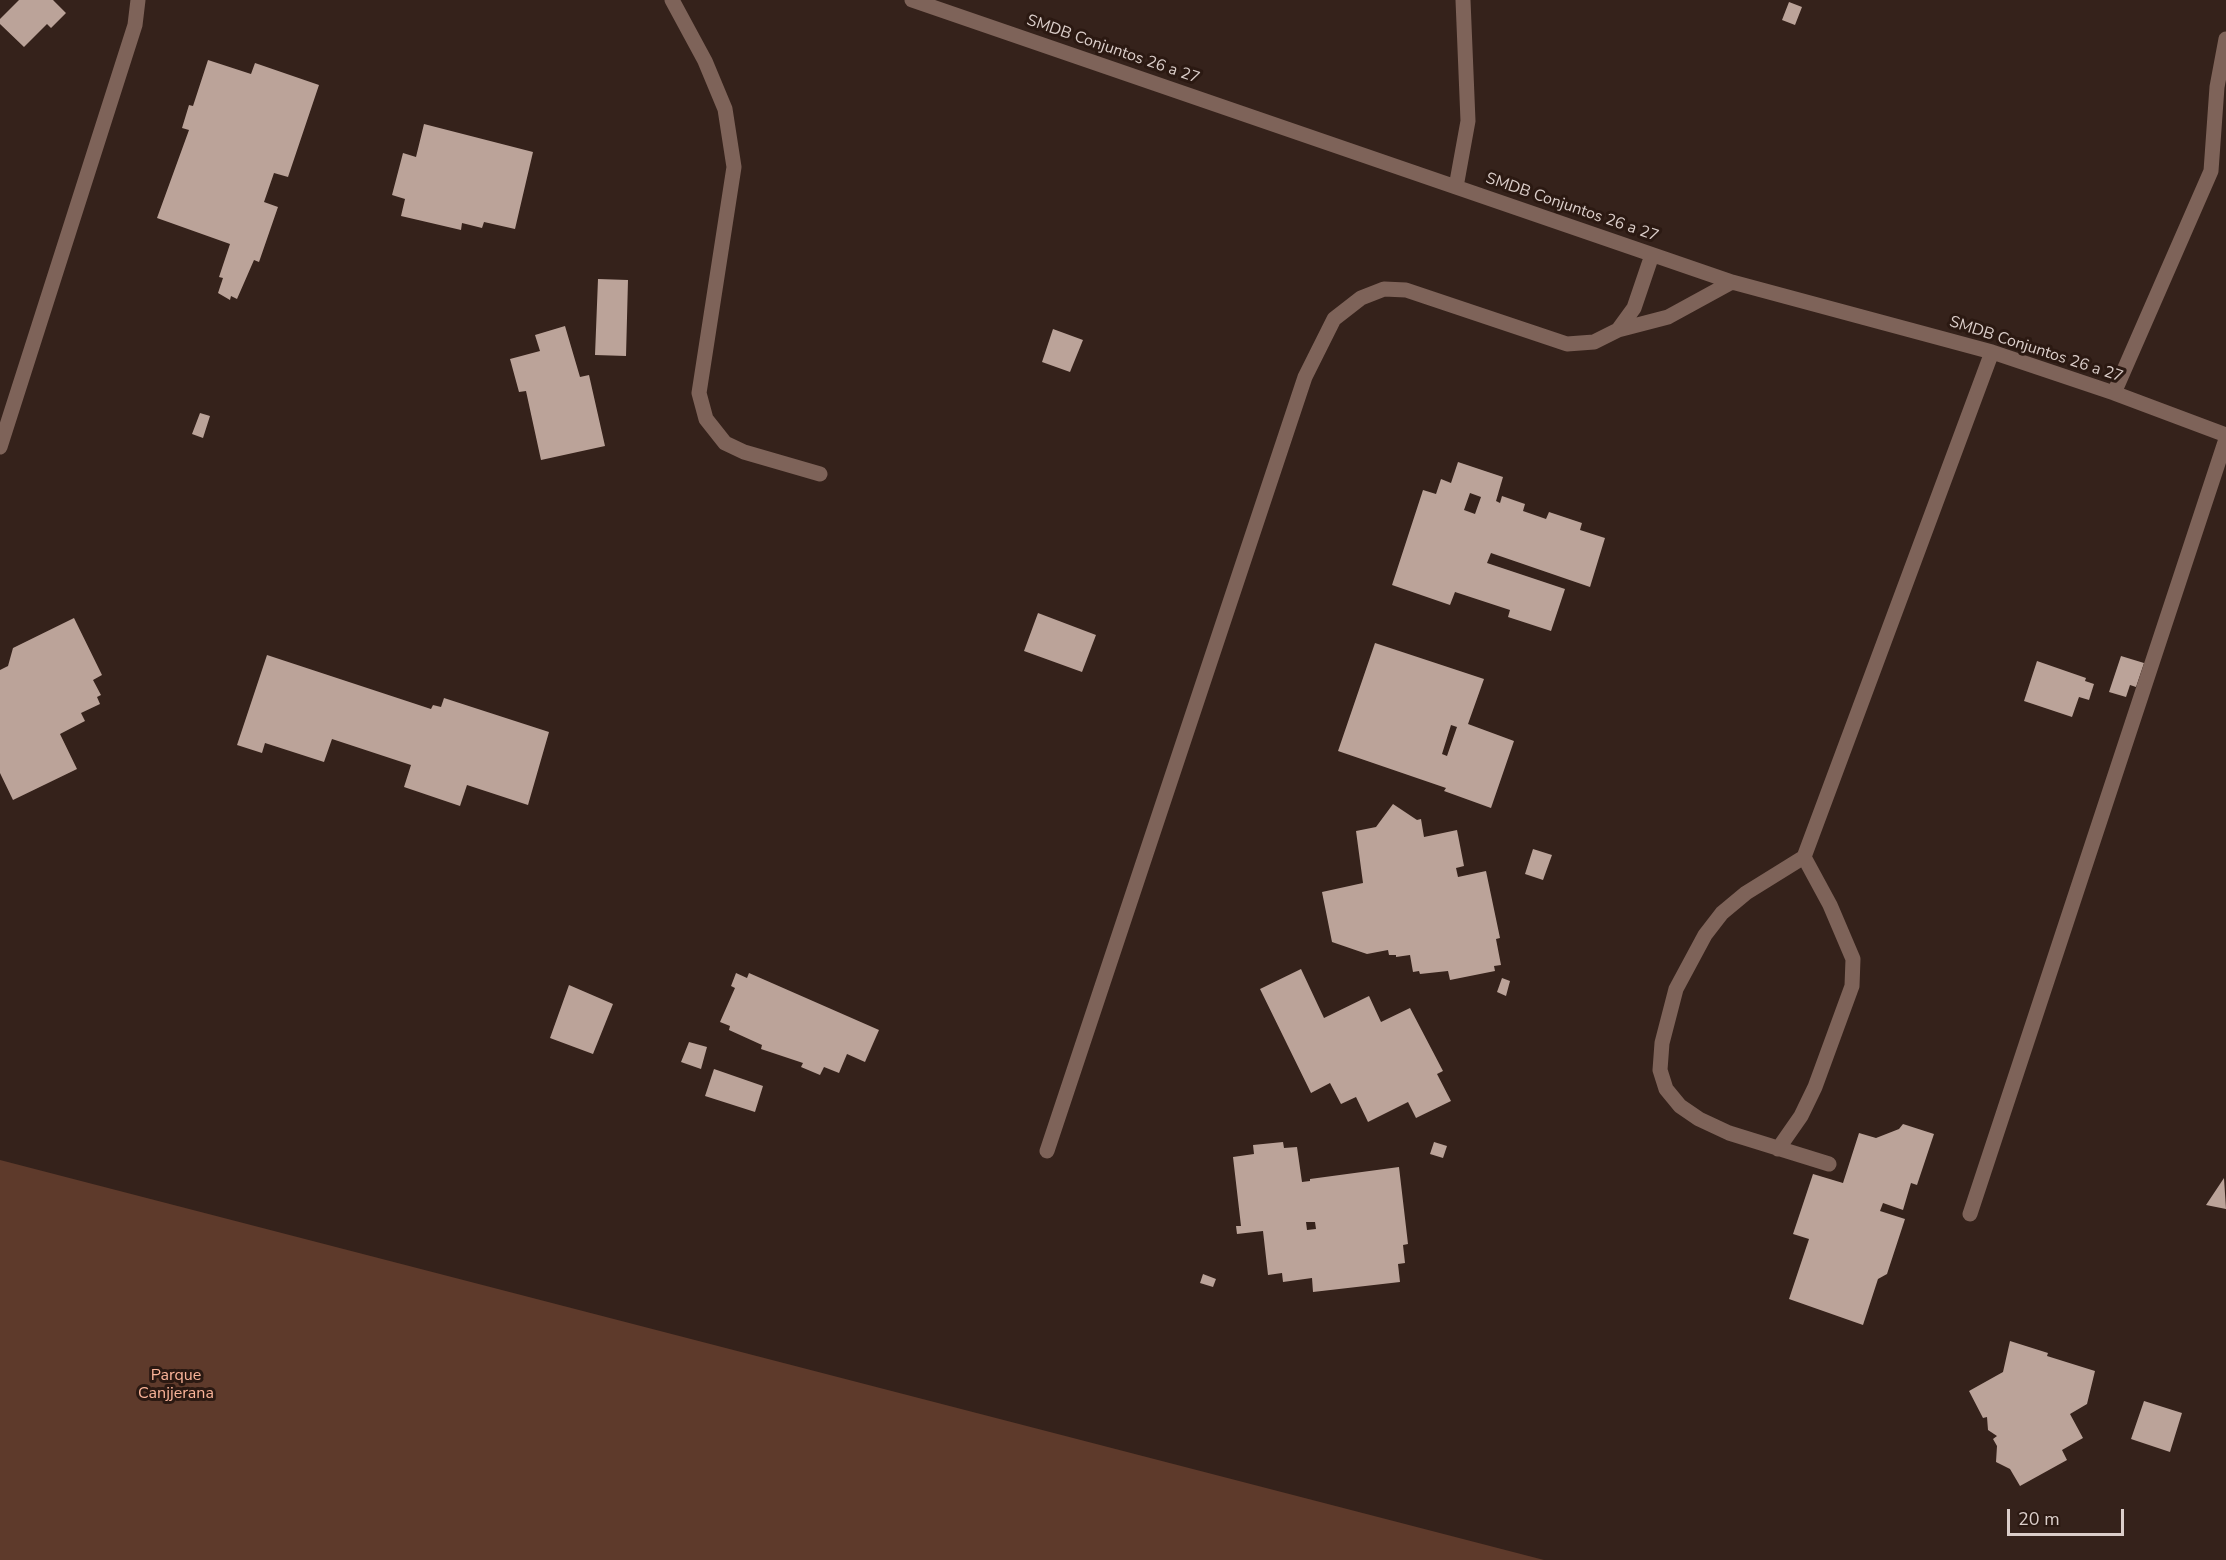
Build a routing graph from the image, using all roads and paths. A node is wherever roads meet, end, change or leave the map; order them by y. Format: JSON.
{"nodes":[{"id":1,"x":138,"y":0,"type":"edge"},
{"id":2,"x":672,"y":0,"type":"edge"},
{"id":3,"x":912,"y":0,"type":"edge"},
{"id":4,"x":1463,"y":0,"type":"edge"},
{"id":5,"x":2226,"y":39,"type":"edge"},
{"id":6,"x":1456,"y":187,"type":"junction"},
{"id":7,"x":1652,"y":255,"type":"junction"},
{"id":8,"x":1732,"y":282,"type":"junction"},
{"id":9,"x":1618,"y":330,"type":"junction"},
{"id":10,"x":1992,"y":352,"type":"junction"},
{"id":11,"x":2115,"y":393,"type":"junction"},
{"id":12,"x":2226,"y":437,"type":"edge"},
{"id":13,"x":0,"y":447,"type":"edge"},
{"id":14,"x":820,"y":474,"type":"dead end"},
{"id":15,"x":1804,"y":857,"type":"junction"},
{"id":16,"x":1778,"y":1149,"type":"junction"},
{"id":17,"x":1047,"y":1151,"type":"dead end"},
{"id":18,"x":1829,"y":1164,"type":"dead end"},
{"id":19,"x":1970,"y":1214,"type":"dead end"}],
"edges":[{"from":1,"to":13,"type":"street"},
{"from":2,"to":14,"type":"street"},
{"from":3,"to":6,"type":"street","name":"SMDB Conjuntos 26 a 27"},
{"from":4,"to":6,"type":"street"},
{"from":5,"to":11,"type":"street"},
{"from":6,"to":7,"type":"street","name":"SMDB Conjuntos 26 a 27"},
{"from":7,"to":8,"type":"street","name":"SMDB Conjuntos 26 a 27"},
{"from":7,"to":9,"type":"street"},
{"from":8,"to":9,"type":"street"},
{"from":8,"to":10,"type":"street","name":"SMDB Conjuntos 26 a 27"},
{"from":9,"to":17,"type":"street"},
{"from":10,"to":11,"type":"street","name":"SMDB Conjuntos 26 a 27"},
{"from":10,"to":15,"type":"street"},
{"from":11,"to":12,"type":"street","name":"SMDB Conjuntos 26 a 27"},
{"from":12,"to":19,"type":"street"},
{"from":15,"to":16,"type":"street"},
{"from":15,"to":16,"type":"street"},
{"from":16,"to":18,"type":"street"}]}
